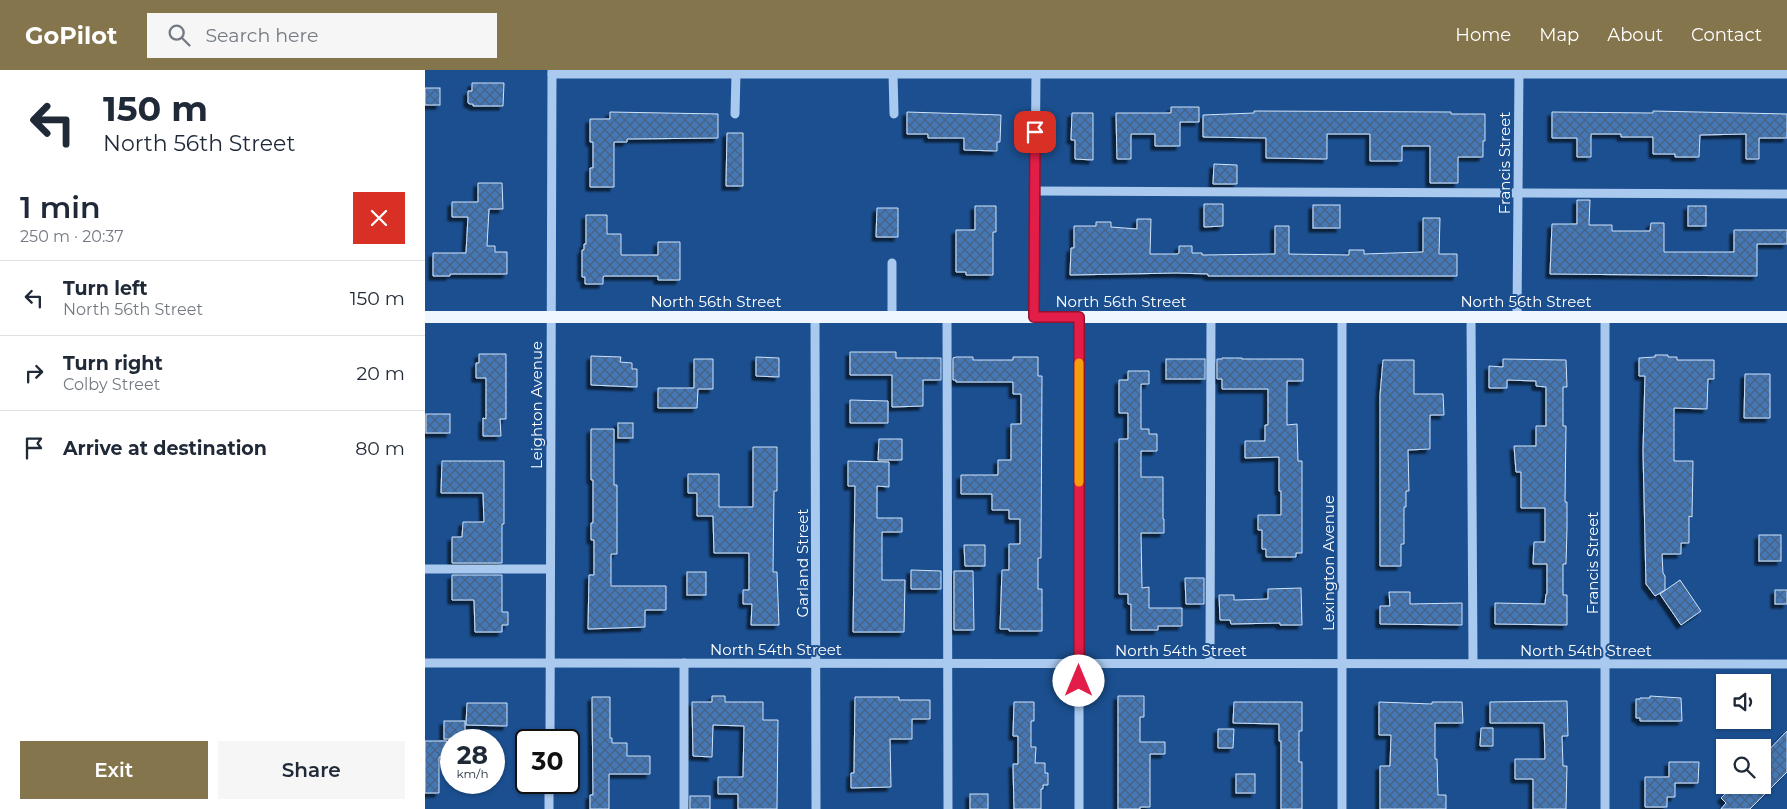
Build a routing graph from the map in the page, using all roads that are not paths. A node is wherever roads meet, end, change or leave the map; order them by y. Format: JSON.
{"nodes":[{"id":1,"x":552,"y":72,"type":"edge"},
{"id":2,"x":1036,"y":72,"type":"edge"},
{"id":3,"x":1519,"y":72,"type":"edge"},
{"id":4,"x":893,"y":73,"type":"junction"},
{"id":5,"x":736,"y":74,"type":"junction"},
{"id":6,"x":1787,"y":74,"type":"edge"},
{"id":7,"x":735,"y":114,"type":"dead end"},
{"id":8,"x":894,"y":114,"type":"dead end"},
{"id":9,"x":1035,"y":192,"type":"junction"},
{"id":10,"x":1518,"y":194,"type":"junction"},
{"id":11,"x":1787,"y":194,"type":"edge"},
{"id":12,"x":892,"y":263,"type":"dead end"},
{"id":13,"x":425,"y":317,"type":"edge"},
{"id":14,"x":550,"y":317,"type":"junction"},
{"id":15,"x":815,"y":317,"type":"junction"},
{"id":16,"x":892,"y":317,"type":"junction"},
{"id":17,"x":947,"y":317,"type":"junction"},
{"id":18,"x":1034,"y":317,"type":"junction"},
{"id":19,"x":1079,"y":317,"type":"junction"},
{"id":20,"x":1211,"y":317,"type":"junction"},
{"id":21,"x":1342,"y":317,"type":"junction"},
{"id":22,"x":1471,"y":317,"type":"junction"},
{"id":23,"x":1517,"y":317,"type":"junction"},
{"id":24,"x":1605,"y":317,"type":"junction"},
{"id":25,"x":1787,"y":317,"type":"edge"},
{"id":26,"x":426,"y":569,"type":"edge"},
{"id":27,"x":550,"y":569,"type":"junction"},
{"id":28,"x":425,"y":663,"type":"edge"},
{"id":29,"x":684,"y":663,"type":"junction"},
{"id":30,"x":815,"y":663,"type":"junction"},
{"id":31,"x":550,"y":664,"type":"junction"},
{"id":32,"x":949,"y":664,"type":"junction"},
{"id":33,"x":1079,"y":664,"type":"junction"},
{"id":34,"x":1210,"y":664,"type":"junction"},
{"id":35,"x":1342,"y":664,"type":"junction"},
{"id":36,"x":1473,"y":664,"type":"junction"},
{"id":37,"x":1605,"y":664,"type":"junction"},
{"id":38,"x":1787,"y":664,"type":"edge"},
{"id":39,"x":550,"y":729,"type":"edge"},
{"id":40,"x":549,"y":794,"type":"edge"},
{"id":41,"x":549,"y":809,"type":"edge"},
{"id":42,"x":684,"y":809,"type":"edge"},
{"id":43,"x":815,"y":809,"type":"edge"},
{"id":44,"x":948,"y":809,"type":"edge"},
{"id":45,"x":1079,"y":809,"type":"edge"},
{"id":46,"x":1342,"y":809,"type":"edge"},
{"id":47,"x":1605,"y":809,"type":"edge"}],
"edges":[{"from":1,"to":5,"type":"street"},
{"from":1,"to":14,"type":"street","name":"Leighton Avenue"},
{"from":2,"to":3,"type":"street"},
{"from":2,"to":4,"type":"street"},
{"from":2,"to":9,"type":"street"},
{"from":3,"to":6,"type":"street"},
{"from":3,"to":10,"type":"street","name":"Francis Street"},
{"from":4,"to":5,"type":"street"},
{"from":4,"to":8,"type":"street"},
{"from":5,"to":7,"type":"street"},
{"from":9,"to":10,"type":"street"},
{"from":9,"to":18,"type":"street"},
{"from":10,"to":11,"type":"street"},
{"from":10,"to":23,"type":"street","name":"Francis Street"},
{"from":12,"to":16,"type":"street"},
{"from":13,"to":14,"type":"main road","name":"North 56th Street"},
{"from":14,"to":15,"type":"main road","name":"North 56th Street"},
{"from":14,"to":27,"type":"street","name":"Leighton Avenue"},
{"from":15,"to":16,"type":"main road","name":"North 56th Street"},
{"from":15,"to":30,"type":"street","name":"Garland Street"},
{"from":16,"to":17,"type":"main road","name":"North 56th Street"},
{"from":17,"to":18,"type":"main road","name":"North 56th Street"},
{"from":17,"to":32,"type":"street"},
{"from":18,"to":19,"type":"main road","name":"North 56th Street"},
{"from":19,"to":20,"type":"main road","name":"North 56th Street"},
{"from":19,"to":33,"type":"street"},
{"from":20,"to":21,"type":"main road","name":"North 56th Street"},
{"from":20,"to":34,"type":"street"},
{"from":21,"to":22,"type":"main road","name":"North 56th Street"},
{"from":21,"to":35,"type":"street","name":"Lexington Avenue"},
{"from":22,"to":23,"type":"main road","name":"North 56th Street"},
{"from":22,"to":36,"type":"street"},
{"from":23,"to":24,"type":"main road","name":"North 56th Street"},
{"from":24,"to":25,"type":"main road","name":"North 56th Street"},
{"from":24,"to":37,"type":"street","name":"Francis Street"},
{"from":26,"to":27,"type":"street"},
{"from":27,"to":31,"type":"street","name":"Leighton Avenue"},
{"from":28,"to":31,"type":"street","name":"North 54th Street"},
{"from":29,"to":30,"type":"street","name":"North 54th Street"},
{"from":29,"to":31,"type":"street","name":"North 54th Street"},
{"from":29,"to":42,"type":"street"},
{"from":30,"to":32,"type":"street","name":"North 54th Street"},
{"from":30,"to":43,"type":"street","name":"Garland Street"},
{"from":31,"to":39,"type":"street","name":"Leighton Avenue"},
{"from":32,"to":33,"type":"street","name":"North 54th Street"},
{"from":32,"to":44,"type":"street"},
{"from":33,"to":34,"type":"street","name":"North 54th Street"},
{"from":33,"to":45,"type":"street"},
{"from":34,"to":35,"type":"street","name":"North 54th Street"},
{"from":35,"to":36,"type":"street","name":"North 54th Street"},
{"from":35,"to":46,"type":"street","name":"Lexington Avenue"},
{"from":36,"to":37,"type":"street","name":"North 54th Street"},
{"from":37,"to":38,"type":"street","name":"North 54th Street"},
{"from":37,"to":47,"type":"street","name":"Francis Street"},
{"from":40,"to":41,"type":"street"}]}
